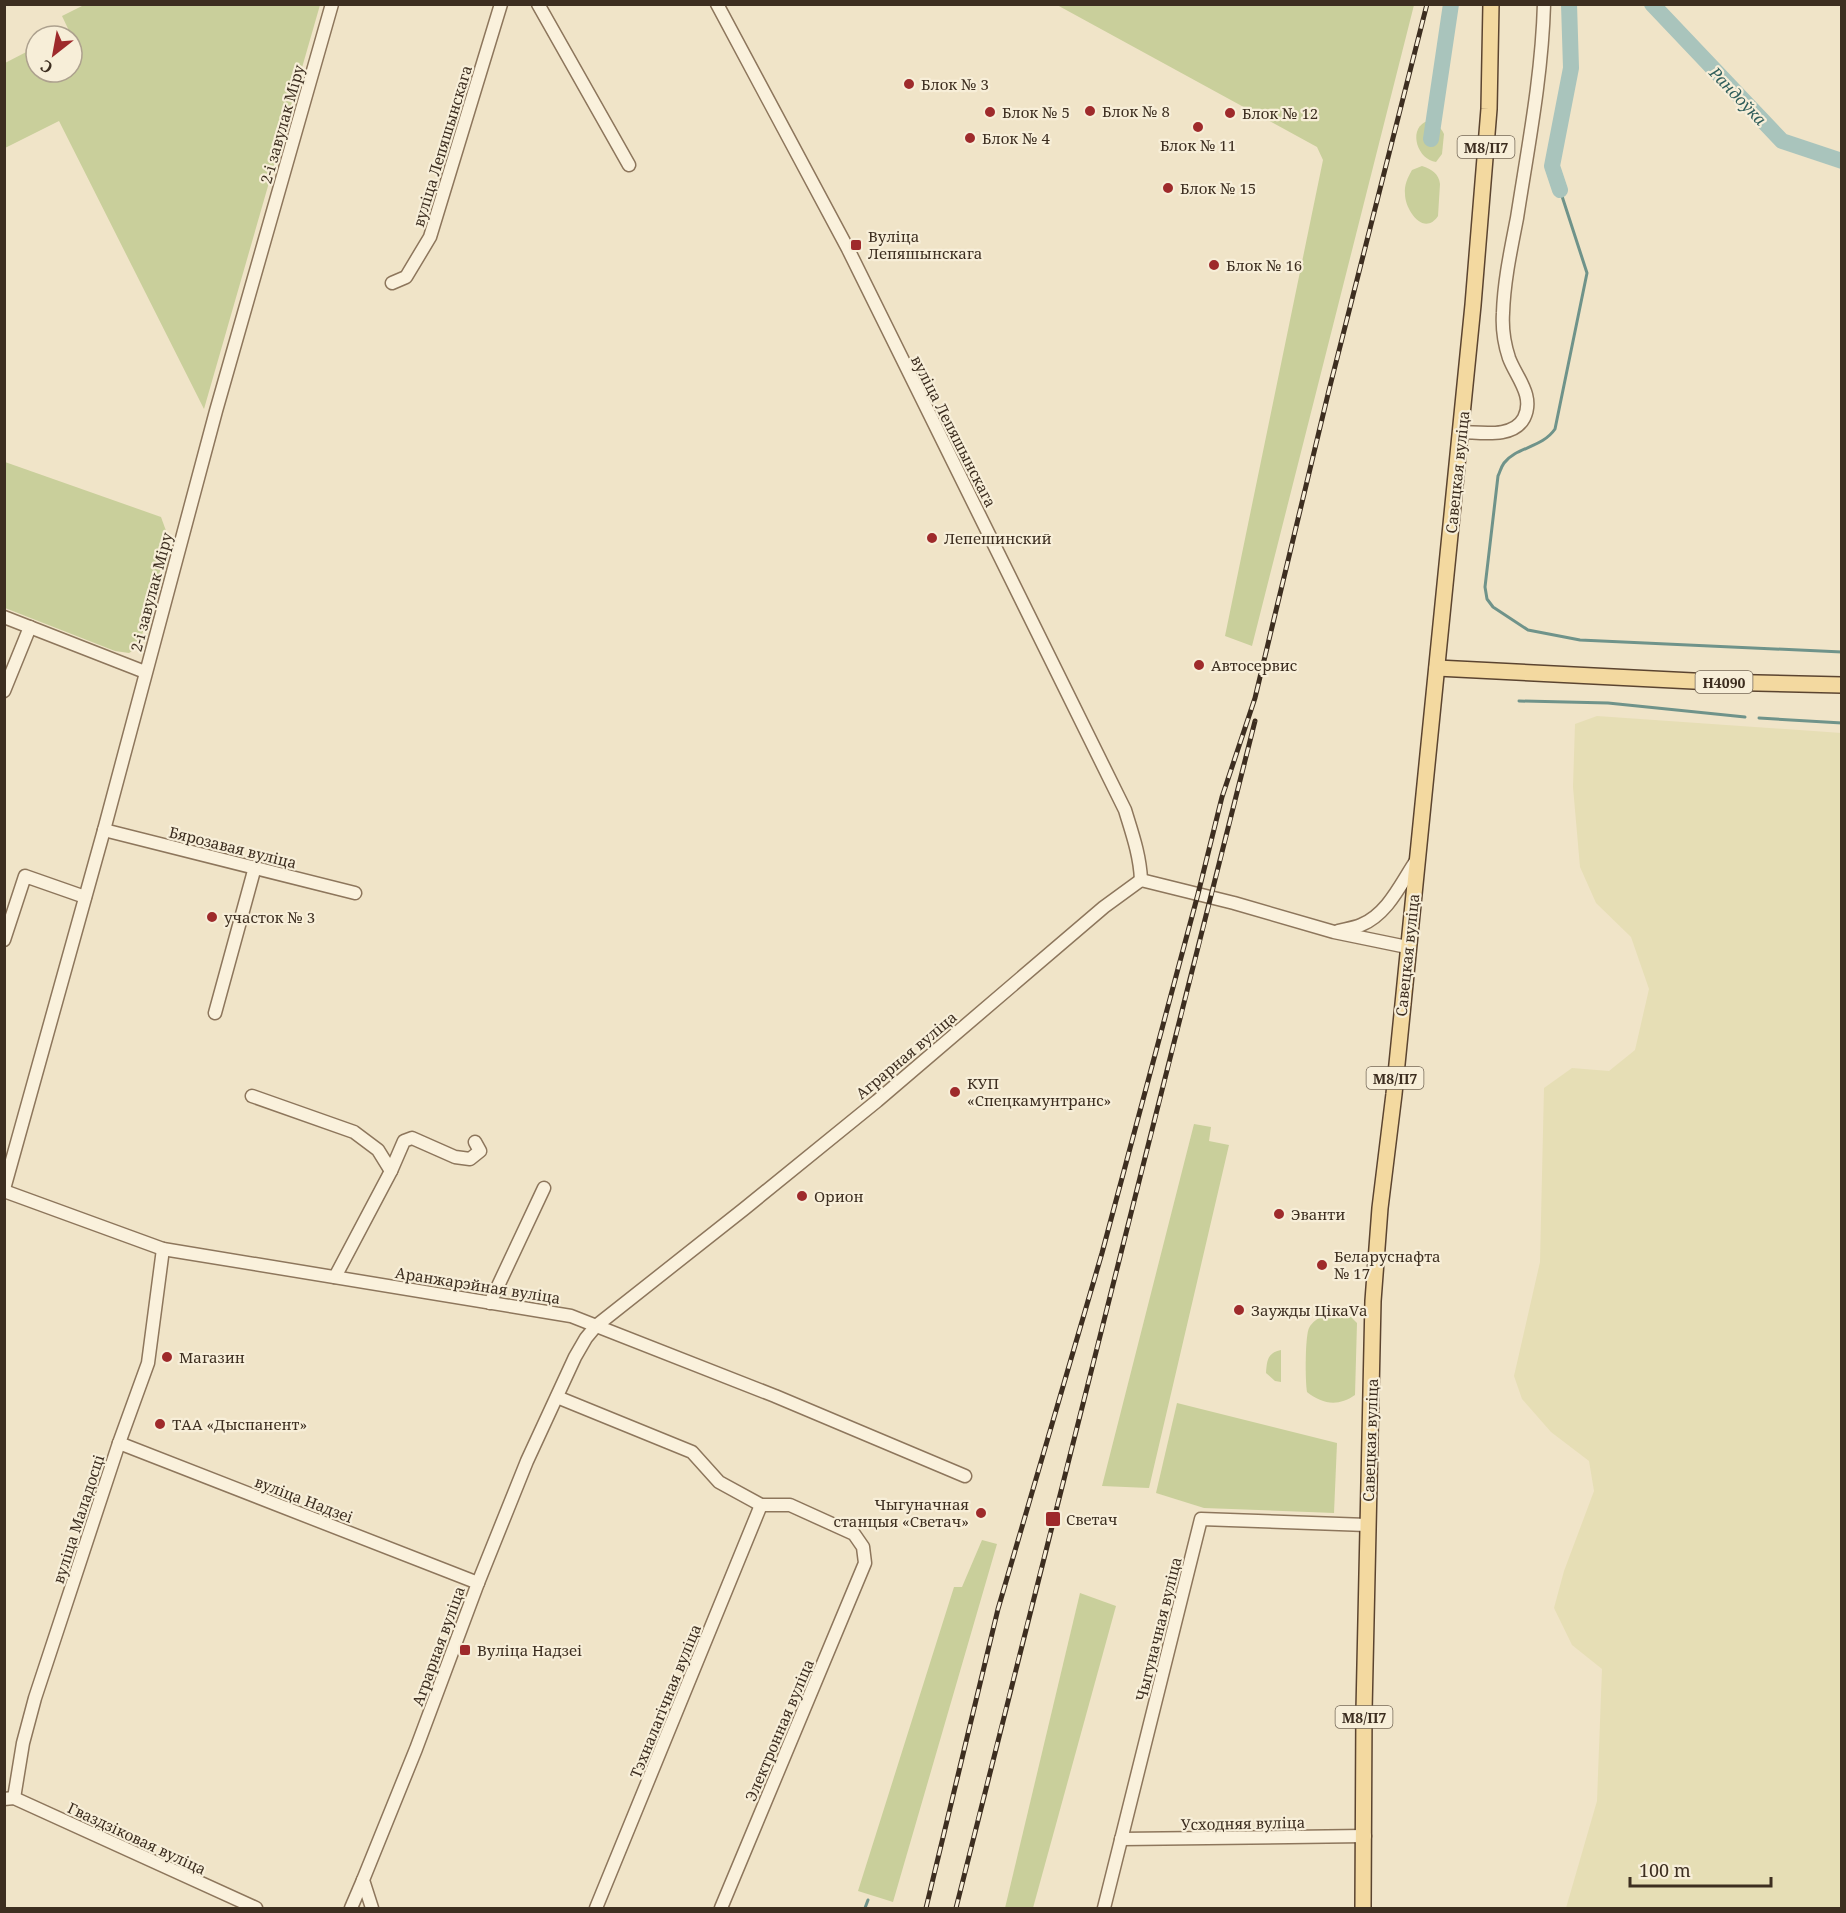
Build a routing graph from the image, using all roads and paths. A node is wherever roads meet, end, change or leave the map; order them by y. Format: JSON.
{"nodes":[{"id":1,"x":332,"y":4,"type":"edge"},
{"id":2,"x":501,"y":4,"type":"edge"},
{"id":3,"x":538,"y":4,"type":"edge"},
{"id":4,"x":717,"y":4,"type":"edge"},
{"id":5,"x":1491,"y":4,"type":"edge"},
{"id":6,"x":1544,"y":4,"type":"edge"},
{"id":7,"x":629,"y":165,"type":"dead end"},
{"id":8,"x":392,"y":283,"type":"dead end"},
{"id":9,"x":1461,"y":432,"type":"junction"},
{"id":10,"x":4,"y":617,"type":"edge"},
{"id":11,"x":30,"y":627,"type":"junction"},
{"id":12,"x":1437,"y":668,"type":"junction"},
{"id":13,"x":145,"y":672,"type":"junction"},
{"id":14,"x":1842,"y":685,"type":"edge"},
{"id":15,"x":4,"y":691,"type":"edge"},
{"id":16,"x":104,"y":830,"type":"junction"},
{"id":17,"x":1416,"y":861,"type":"junction"},
{"id":18,"x":255,"y":867,"type":"junction"},
{"id":19,"x":1140,"y":880,"type":"junction"},
{"id":20,"x":355,"y":893,"type":"dead end"},
{"id":21,"x":85,"y":897,"type":"junction"},
{"id":22,"x":1334,"y":932,"type":"junction"},
{"id":23,"x":4,"y":940,"type":"edge"},
{"id":24,"x":1407,"y":947,"type":"junction"},
{"id":25,"x":215,"y":1012,"type":"dead end"},
{"id":26,"x":252,"y":1096,"type":"dead end"},
{"id":27,"x":475,"y":1142,"type":"dead end"},
{"id":28,"x":391,"y":1171,"type":"junction"},
{"id":29,"x":544,"y":1188,"type":"dead end"},
{"id":30,"x":4,"y":1190,"type":"edge"},
{"id":31,"x":163,"y":1249,"type":"junction"},
{"id":32,"x":335,"y":1277,"type":"junction"},
{"id":33,"x":490,"y":1303,"type":"junction"},
{"id":34,"x":596,"y":1326,"type":"junction"},
{"id":35,"x":557,"y":1397,"type":"junction"},
{"id":36,"x":119,"y":1443,"type":"junction"},
{"id":37,"x":965,"y":1476,"type":"dead end"},
{"id":38,"x":761,"y":1504,"type":"junction"},
{"id":39,"x":1367,"y":1525,"type":"junction"},
{"id":40,"x":477,"y":1583,"type":"junction"},
{"id":41,"x":9,"y":1799,"type":"edge"},
{"id":42,"x":1365,"y":1836,"type":"junction"},
{"id":43,"x":1121,"y":1839,"type":"junction"},
{"id":44,"x":363,"y":1880,"type":"junction"},
{"id":45,"x":256,"y":1908,"type":"edge"},
{"id":46,"x":351,"y":1908,"type":"edge"},
{"id":47,"x":372,"y":1908,"type":"edge"},
{"id":48,"x":596,"y":1908,"type":"edge"},
{"id":49,"x":721,"y":1908,"type":"edge"},
{"id":50,"x":1104,"y":1908,"type":"edge"},
{"id":51,"x":1363,"y":1908,"type":"edge"}],
"edges":[{"from":1,"to":13,"type":"street","name":"2-і завулак Міру"},
{"from":2,"to":8,"type":"street","name":"вуліца Лепяшынскага"},
{"from":3,"to":7,"type":"street"},
{"from":4,"to":19,"type":"street","name":"вуліца Лепяшынскага"},
{"from":5,"to":9,"type":"main road","name":"Савецкая вуліца","number":"М8/П7"},
{"from":6,"to":9,"type":"street"},
{"from":9,"to":12,"type":"main road","name":"Савецкая вуліца","number":"М8/П7"},
{"from":10,"to":11,"type":"street"},
{"from":11,"to":13,"type":"street"},
{"from":11,"to":15,"type":"street"},
{"from":12,"to":14,"type":"main road","number":"Н4090"},
{"from":12,"to":17,"type":"main road","name":"Савецкая вуліца","number":"М8/П7"},
{"from":13,"to":16,"type":"street","name":"2-і завулак Міру"},
{"from":16,"to":18,"type":"street","name":"Бярозавая вуліца"},
{"from":16,"to":21,"type":"street","name":"2-і завулак Міру"},
{"from":17,"to":22,"type":"street"},
{"from":17,"to":24,"type":"main road","name":"Савецкая вуліца","number":"М8/П7"},
{"from":18,"to":20,"type":"street","name":"Бярозавая вуліца"},
{"from":18,"to":25,"type":"street"},
{"from":19,"to":22,"type":"street"},
{"from":19,"to":34,"type":"street","name":"Аграрная вуліца"},
{"from":21,"to":23,"type":"street"},
{"from":21,"to":30,"type":"street","name":"2-і завулак Міру"},
{"from":22,"to":24,"type":"street"},
{"from":24,"to":39,"type":"main road","name":"Савецкая вуліца","number":"М8/П7"},
{"from":26,"to":28,"type":"street"},
{"from":27,"to":28,"type":"street"},
{"from":28,"to":32,"type":"street"},
{"from":29,"to":33,"type":"street"},
{"from":30,"to":31,"type":"street","name":"Аранжарэйная вуліца"},
{"from":31,"to":32,"type":"street","name":"Аранжарэйная вуліца"},
{"from":31,"to":36,"type":"street","name":"вуліца Маладосці"},
{"from":32,"to":33,"type":"street","name":"Аранжарэйная вуліца"},
{"from":33,"to":34,"type":"street","name":"Аранжарэйная вуліца"},
{"from":34,"to":35,"type":"street","name":"Аграрная вуліца"},
{"from":34,"to":37,"type":"street","name":"Аранжарэйная вуліца"},
{"from":35,"to":38,"type":"street"},
{"from":35,"to":40,"type":"street","name":"Аграрная вуліца"},
{"from":36,"to":40,"type":"street","name":"вуліца Надзеі"},
{"from":36,"to":41,"type":"street","name":"вуліца Маладосці"},
{"from":38,"to":48,"type":"street","name":"Тэхналагічная вуліца"},
{"from":38,"to":49,"type":"street","name":"Электронная вуліца"},
{"from":39,"to":42,"type":"main road","name":"Савецкая вуліца","number":"М8/П7"},
{"from":39,"to":43,"type":"street","name":"Чыгуначная вуліца"},
{"from":40,"to":44,"type":"street","name":"Аграрная вуліца"},
{"from":41,"to":45,"type":"street","name":"Гваздзіковая вуліца"},
{"from":42,"to":43,"type":"street","name":"Усходняя вуліца"},
{"from":42,"to":51,"type":"main road","name":"Савецкая вуліца","number":"М8/П7"},
{"from":43,"to":50,"type":"street","name":"Чыгуначная вуліца"},
{"from":44,"to":46,"type":"street","name":"Аграрная вуліца"},
{"from":44,"to":47,"type":"street"}]}
